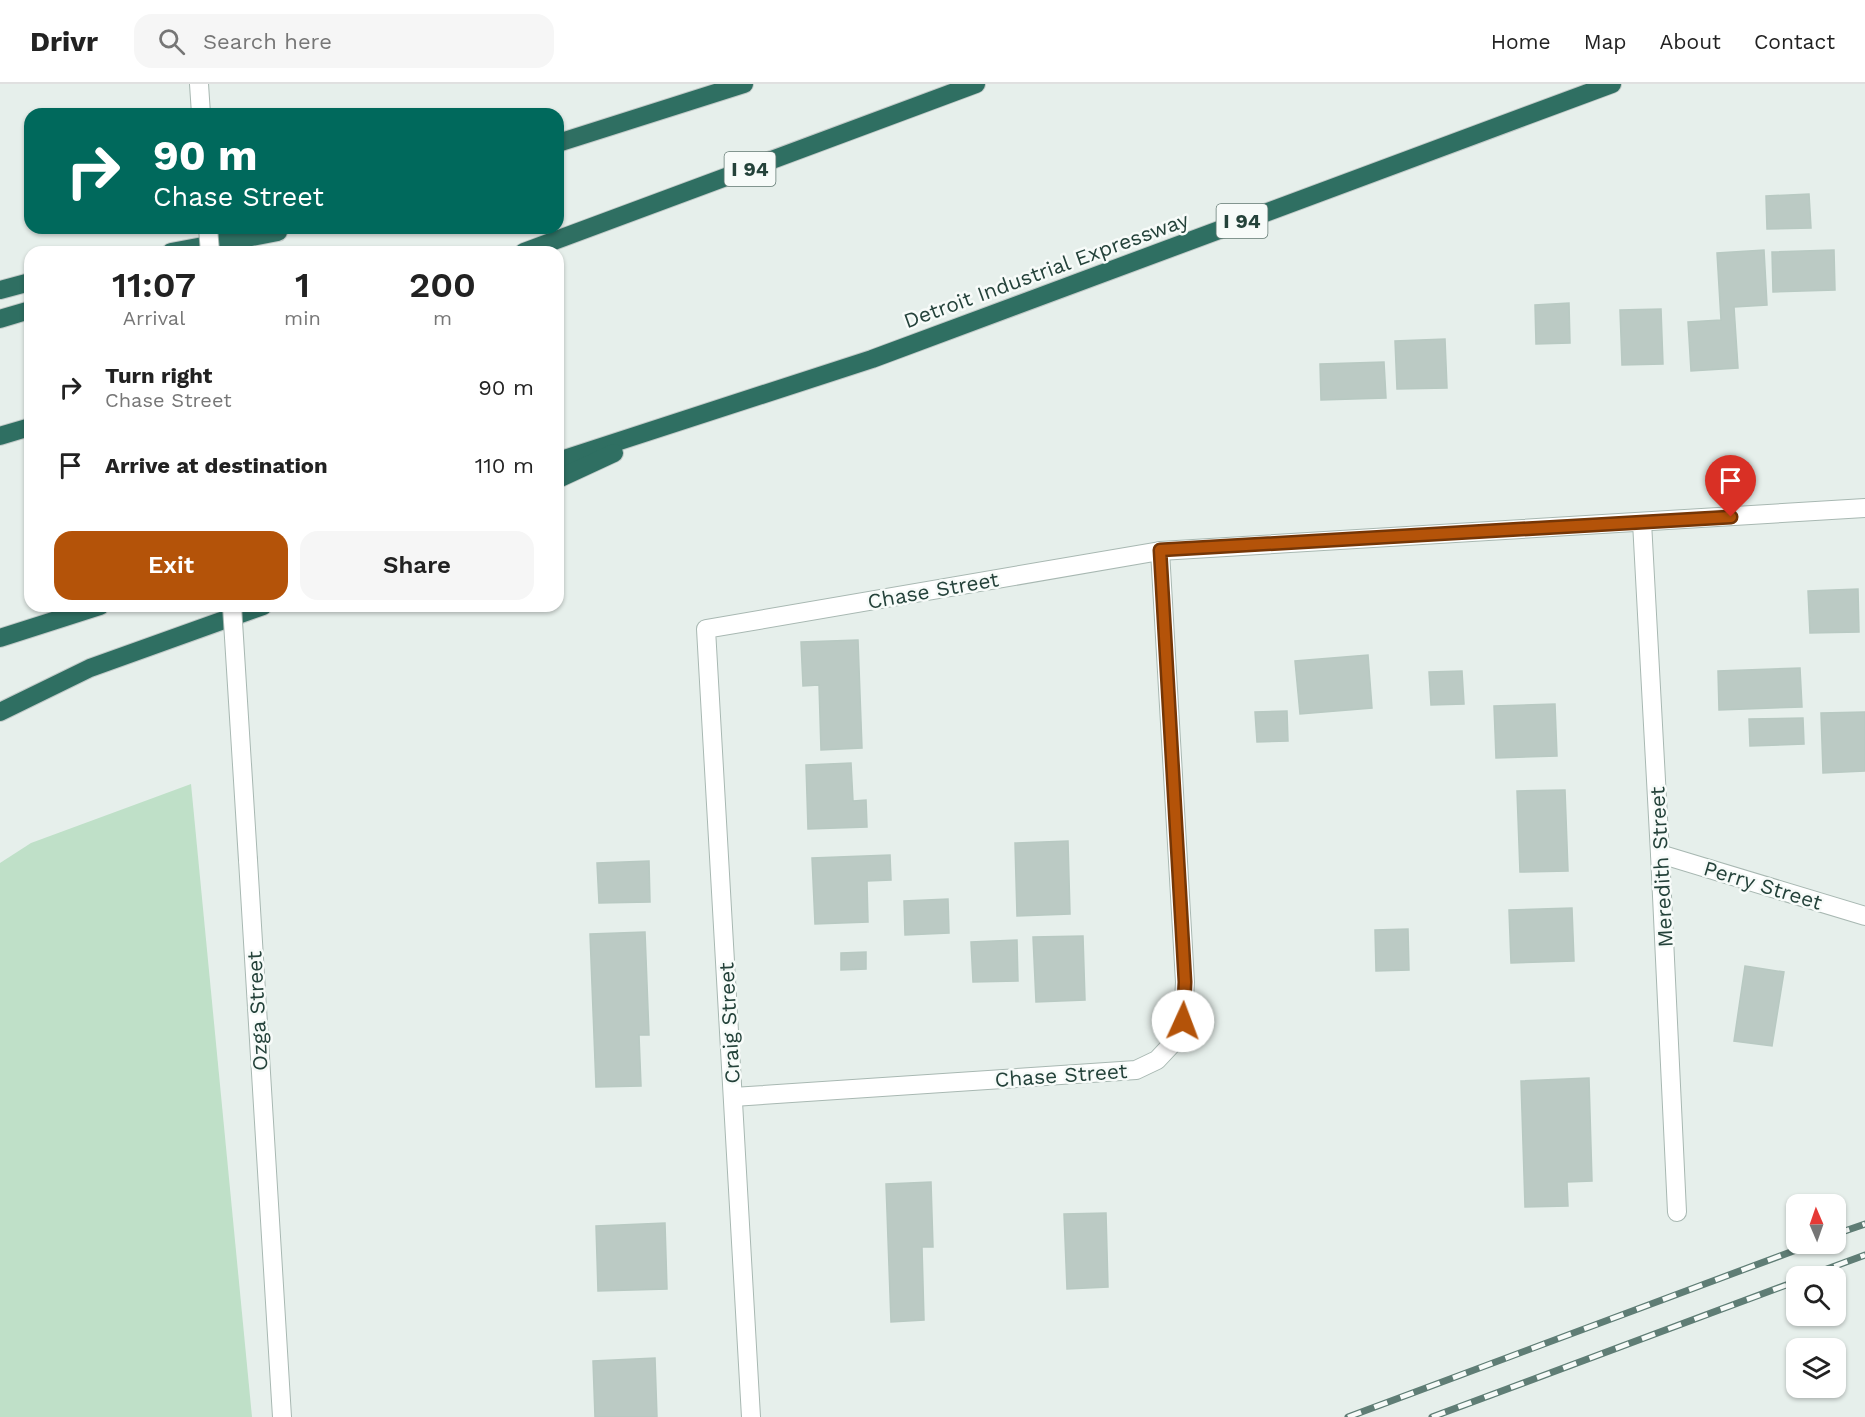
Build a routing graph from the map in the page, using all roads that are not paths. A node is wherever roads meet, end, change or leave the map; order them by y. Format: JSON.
{"nodes":[{"id":1,"x":199,"y":84,"type":"edge"},
{"id":2,"x":744,"y":84,"type":"edge"},
{"id":3,"x":976,"y":84,"type":"edge"},
{"id":4,"x":1612,"y":84,"type":"edge"},
{"id":5,"x":201,"y":108,"type":"edge"},
{"id":6,"x":564,"y":141,"type":"edge"},
{"id":7,"x":263,"y":234,"type":"edge"},
{"id":8,"x":271,"y":234,"type":"edge"},
{"id":9,"x":202,"y":246,"type":"edge"},
{"id":10,"x":231,"y":246,"type":"edge"},
{"id":11,"x":540,"y":246,"type":"edge"},
{"id":12,"x":24,"y":284,"type":"edge"},
{"id":13,"x":0,"y":290,"type":"edge"},
{"id":14,"x":24,"y":312,"type":"edge"},
{"id":15,"x":0,"y":319,"type":"edge"},
{"id":16,"x":678,"y":423,"type":"junction"},
{"id":17,"x":24,"y":429,"type":"edge"},
{"id":18,"x":0,"y":436,"type":"edge"},
{"id":19,"x":564,"y":459,"type":"edge"},
{"id":20,"x":564,"y":477,"type":"edge"},
{"id":21,"x":1865,"y":508,"type":"edge"},
{"id":22,"x":1642,"y":522,"type":"junction"},
{"id":23,"x":1160,"y":550,"type":"junction"},
{"id":24,"x":81,"y":612,"type":"edge"},
{"id":25,"x":232,"y":612,"type":"edge"},
{"id":26,"x":246,"y":612,"type":"edge"},
{"id":27,"x":706,"y":629,"type":"joint"},
{"id":28,"x":0,"y":638,"type":"edge"},
{"id":29,"x":0,"y":712,"type":"edge"},
{"id":30,"x":1660,"y":854,"type":"junction"},
{"id":31,"x":1865,"y":915,"type":"edge"},
{"id":32,"x":733,"y":1097,"type":"junction"},
{"id":33,"x":1677,"y":1212,"type":"dead end"},
{"id":34,"x":282,"y":1417,"type":"edge"},
{"id":35,"x":751,"y":1417,"type":"edge"}],
"edges":[{"from":1,"to":5,"type":"street"},
{"from":2,"to":6,"type":"highway"},
{"from":3,"to":11,"type":"highway","number":"I 94"},
{"from":4,"to":16,"type":"highway","name":"Detroit Industrial Expressway","number":"I 94"},
{"from":7,"to":9,"type":"highway"},
{"from":8,"to":10,"type":"highway"},
{"from":12,"to":13,"type":"highway"},
{"from":14,"to":15,"type":"highway"},
{"from":16,"to":19,"type":"highway","name":"Detroit Industrial Expressway","number":"I 94"},
{"from":16,"to":20,"type":"highway"},
{"from":17,"to":18,"type":"highway"},
{"from":21,"to":22,"type":"street","name":"Chase Street"},
{"from":22,"to":23,"type":"street","name":"Chase Street"},
{"from":22,"to":30,"type":"street","name":"Meredith Street"},
{"from":23,"to":27,"type":"street","name":"Chase Street"},
{"from":23,"to":32,"type":"street","name":"Chase Street"},
{"from":24,"to":28,"type":"highway"},
{"from":25,"to":34,"type":"street","name":"Ozga Street","bridge":true},
{"from":26,"to":29,"type":"highway"},
{"from":27,"to":32,"type":"street","name":"Craig Street"},
{"from":30,"to":31,"type":"street","name":"Perry Street"},
{"from":30,"to":33,"type":"street","name":"Meredith Street"},
{"from":32,"to":35,"type":"street","name":"Craig Street"}]}
